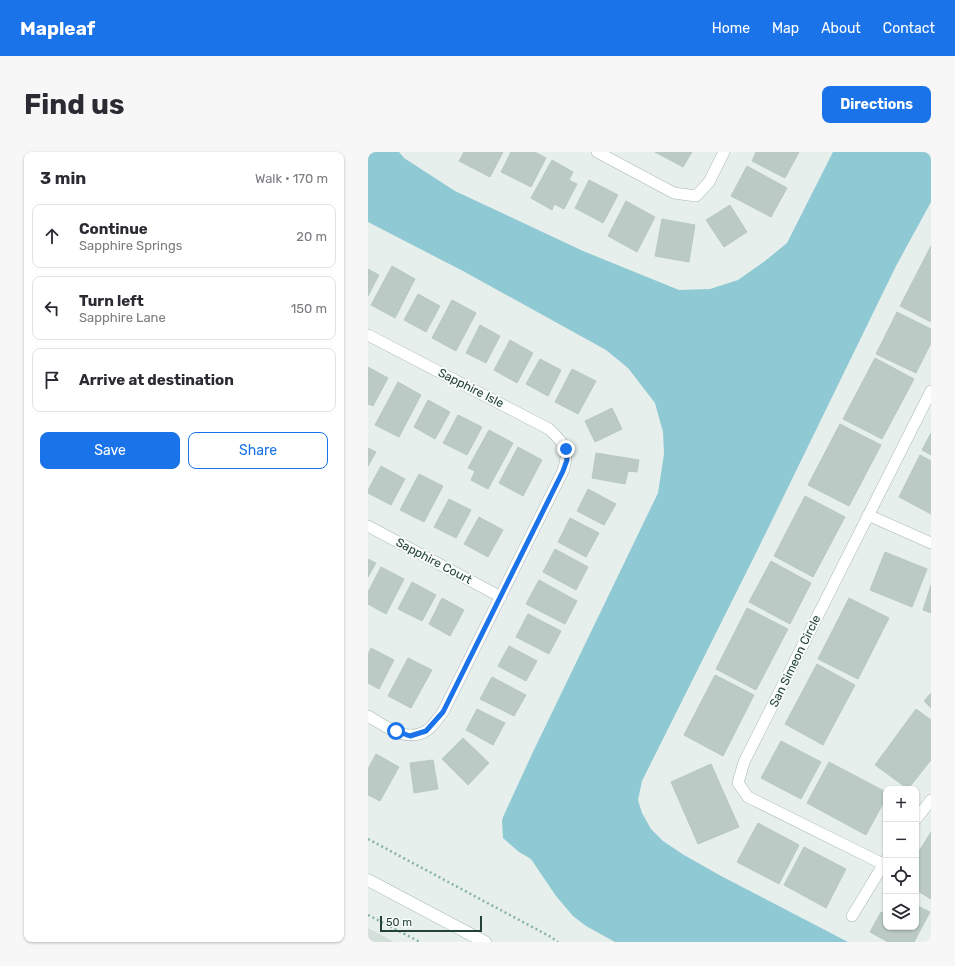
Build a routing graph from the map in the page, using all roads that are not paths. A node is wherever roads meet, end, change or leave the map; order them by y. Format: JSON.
{"nodes":[{"id":1,"x":597,"y":152,"type":"edge"},
{"id":2,"x":724,"y":152,"type":"edge"},
{"id":3,"x":368,"y":335,"type":"edge"},
{"id":4,"x":931,"y":392,"type":"edge"},
{"id":5,"x":868,"y":515,"type":"junction"},
{"id":6,"x":368,"y":526,"type":"edge"},
{"id":7,"x":931,"y":543,"type":"edge"},
{"id":8,"x":501,"y":596,"type":"junction"},
{"id":9,"x":368,"y":716,"type":"edge"},
{"id":10,"x":931,"y":800,"type":"edge"},
{"id":11,"x":919,"y":815,"type":"edge"},
{"id":12,"x":883,"y":861,"type":"edge"},
{"id":13,"x":883,"y":865,"type":"edge"},
{"id":14,"x":368,"y":880,"type":"edge"},
{"id":15,"x":852,"y":916,"type":"dead end"},
{"id":16,"x":485,"y":942,"type":"edge"}],
"edges":[{"from":1,"to":2,"type":"street"},
{"from":3,"to":8,"type":"street","name":"Sapphire Isle"},
{"from":4,"to":5,"type":"street","name":"San Simeon Circle"},
{"from":5,"to":7,"type":"street"},
{"from":5,"to":12,"type":"street","name":"San Simeon Circle"},
{"from":6,"to":8,"type":"street","name":"Sapphire Court"},
{"from":8,"to":9,"type":"street"},
{"from":10,"to":11,"type":"street"},
{"from":13,"to":15,"type":"street","name":"San Simeon Circle"},
{"from":14,"to":16,"type":"street"}]}
